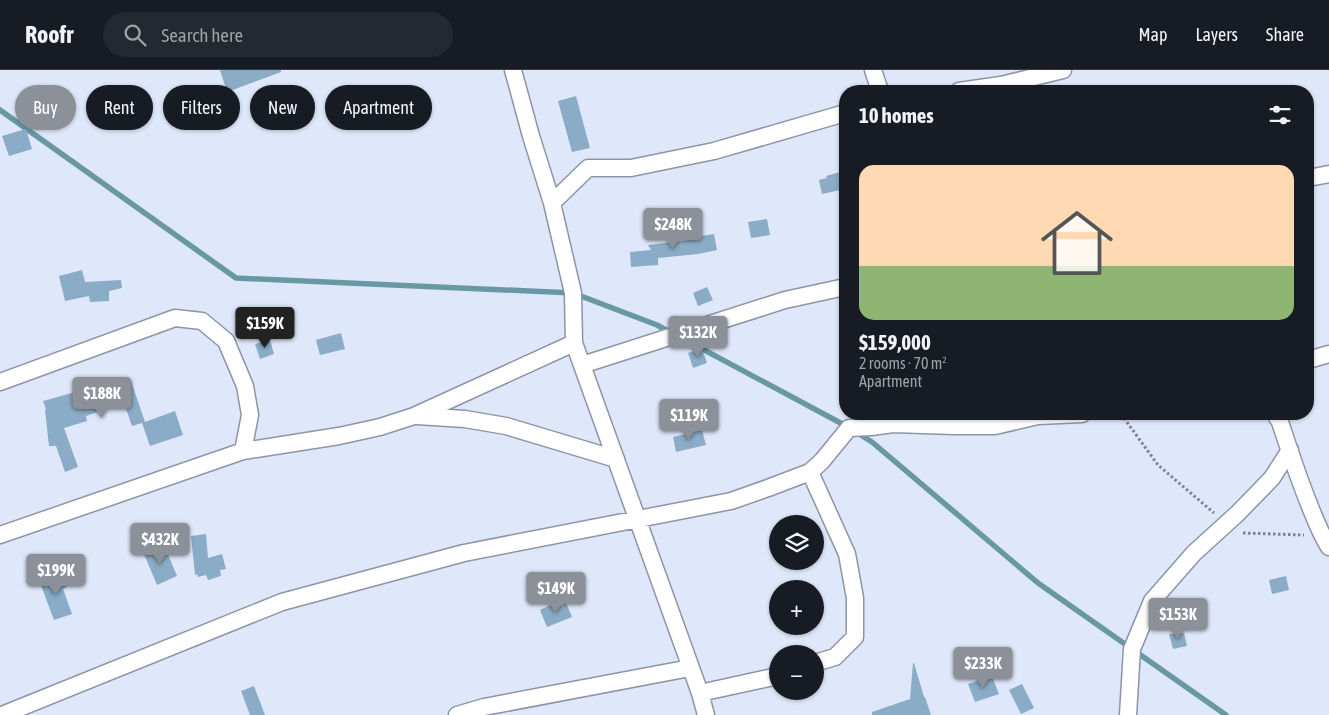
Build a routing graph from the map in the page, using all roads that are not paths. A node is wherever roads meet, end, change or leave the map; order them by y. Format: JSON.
{"nodes":[{"id":1,"x":513,"y":70,"type":"edge"},
{"id":2,"x":873,"y":70,"type":"edge"},
{"id":3,"x":1064,"y":70,"type":"edge"},
{"id":4,"x":878,"y":85,"type":"edge"},
{"id":5,"x":1001,"y":85,"type":"edge"},
{"id":6,"x":839,"y":115,"type":"edge"},
{"id":7,"x":1329,"y":174,"type":"edge"},
{"id":8,"x":1314,"y":177,"type":"edge"},
{"id":9,"x":552,"y":203,"type":"junction"},
{"id":10,"x":839,"y":288,"type":"edge"},
{"id":11,"x":574,"y":343,"type":"junction"},
{"id":12,"x":1329,"y":354,"type":"edge"},
{"id":13,"x":1314,"y":358,"type":"edge"},
{"id":14,"x":582,"y":365,"type":"junction"},
{"id":15,"x":0,"y":382,"type":"edge"},
{"id":16,"x":414,"y":416,"type":"junction"},
{"id":17,"x":1021,"y":420,"type":"edge"},
{"id":18,"x":1279,"y":420,"type":"edge"},
{"id":19,"x":1290,"y":450,"type":"junction"},
{"id":20,"x":243,"y":451,"type":"junction"},
{"id":21,"x":616,"y":459,"type":"junction"},
{"id":22,"x":810,"y":472,"type":"junction"},
{"id":23,"x":637,"y":519,"type":"junction"},
{"id":24,"x":1324,"y":532,"type":"edge"},
{"id":25,"x":0,"y":535,"type":"edge"},
{"id":26,"x":824,"y":660,"type":"edge"},
{"id":27,"x":690,"y":668,"type":"junction"},
{"id":28,"x":769,"y":678,"type":"edge"},
{"id":29,"x":700,"y":693,"type":"junction"},
{"id":30,"x":2,"y":715,"type":"edge"},
{"id":31,"x":457,"y":715,"type":"edge"},
{"id":32,"x":706,"y":715,"type":"edge"},
{"id":33,"x":1128,"y":715,"type":"edge"}],
"edges":[{"from":1,"to":9,"type":"street"},
{"from":2,"to":4,"type":"street"},
{"from":3,"to":5,"type":"street"},
{"from":6,"to":9,"type":"street"},
{"from":7,"to":8,"type":"street"},
{"from":9,"to":11,"type":"street"},
{"from":10,"to":14,"type":"street"},
{"from":11,"to":14,"type":"street"},
{"from":11,"to":16,"type":"street"},
{"from":12,"to":13,"type":"street"},
{"from":14,"to":21,"type":"street"},
{"from":15,"to":20,"type":"street"},
{"from":16,"to":20,"type":"street"},
{"from":16,"to":21,"type":"street"},
{"from":17,"to":22,"type":"street"},
{"from":18,"to":19,"type":"street"},
{"from":19,"to":24,"type":"street"},
{"from":19,"to":33,"type":"street"},
{"from":20,"to":25,"type":"street"},
{"from":21,"to":23,"type":"street"},
{"from":22,"to":23,"type":"street"},
{"from":22,"to":26,"type":"street"},
{"from":23,"to":27,"type":"street"},
{"from":23,"to":30,"type":"street"},
{"from":27,"to":29,"type":"street"},
{"from":27,"to":31,"type":"street"},
{"from":28,"to":29,"type":"street"},
{"from":29,"to":32,"type":"street"}]}
